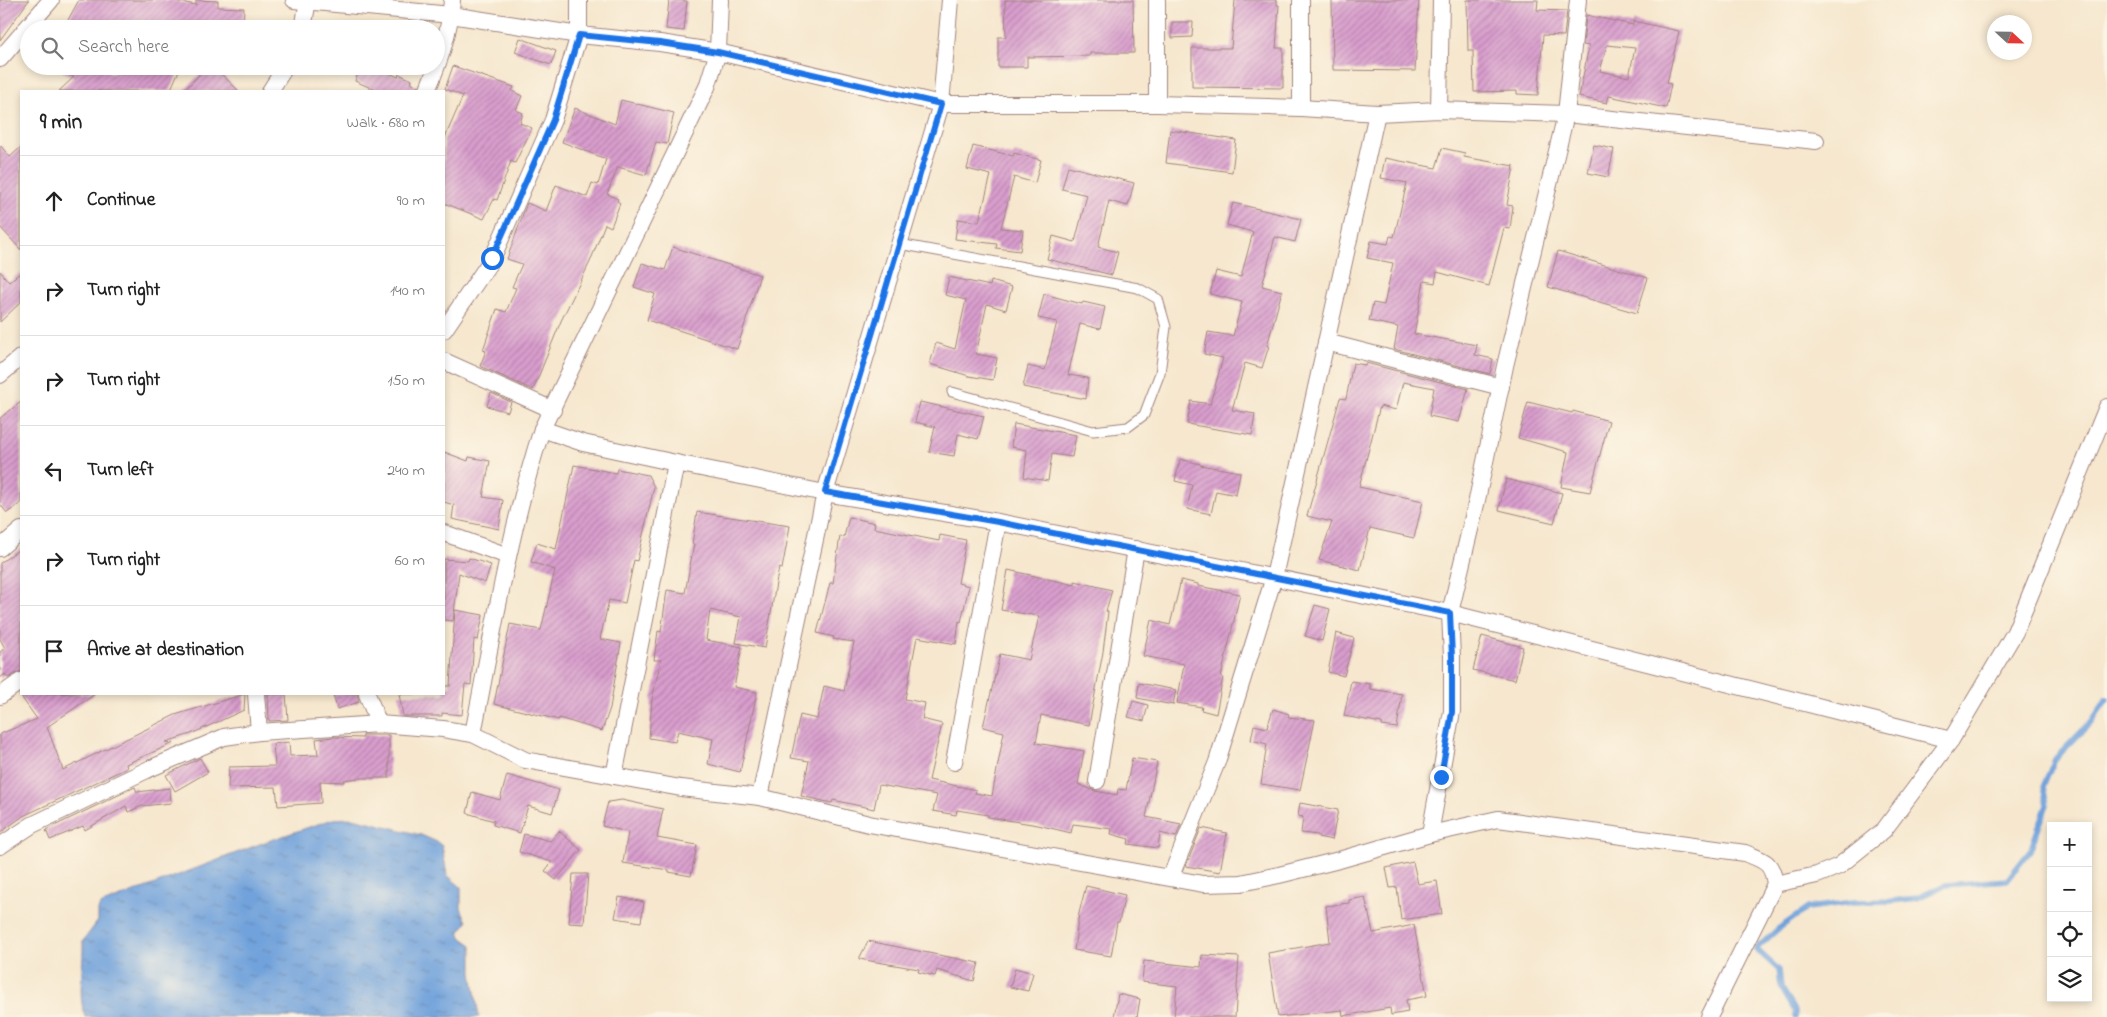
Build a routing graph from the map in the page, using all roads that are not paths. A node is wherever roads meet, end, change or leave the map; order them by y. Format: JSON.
{"nodes":[{"id":1,"x":51,"y":0,"type":"edge"},
{"id":2,"x":579,"y":0,"type":"edge"},
{"id":3,"x":720,"y":0,"type":"edge"},
{"id":4,"x":950,"y":0,"type":"edge"},
{"id":5,"x":1157,"y":0,"type":"edge"},
{"id":6,"x":1301,"y":0,"type":"edge"},
{"id":7,"x":1441,"y":0,"type":"edge"},
{"id":8,"x":1578,"y":0,"type":"edge"},
{"id":9,"x":303,"y":1,"type":"edge"},
{"id":10,"x":451,"y":7,"type":"edge"},
{"id":11,"x":34,"y":20,"type":"edge"},
{"id":12,"x":303,"y":20,"type":"edge"},
{"id":13,"x":579,"y":35,"type":"junction"},
{"id":14,"x":20,"y":36,"type":"edge"},
{"id":15,"x":445,"y":36,"type":"edge"},
{"id":16,"x":718,"y":52,"type":"junction"},
{"id":17,"x":0,"y":59,"type":"edge"},
{"id":18,"x":280,"y":75,"type":"edge"},
{"id":19,"x":433,"y":75,"type":"edge"},
{"id":20,"x":271,"y":90,"type":"edge"},
{"id":21,"x":426,"y":90,"type":"edge"},
{"id":22,"x":941,"y":104,"type":"junction"},
{"id":23,"x":1157,"y":104,"type":"junction"},
{"id":24,"x":1301,"y":108,"type":"junction"},
{"id":25,"x":1439,"y":110,"type":"junction"},
{"id":26,"x":1377,"y":114,"type":"junction"},
{"id":27,"x":1566,"y":114,"type":"junction"},
{"id":28,"x":1816,"y":141,"type":"dead end"},
{"id":29,"x":899,"y":244,"type":"junction"},
{"id":30,"x":445,"y":328,"type":"edge"},
{"id":31,"x":1326,"y":342,"type":"junction"},
{"id":32,"x":20,"y":358,"type":"edge"},
{"id":33,"x":445,"y":361,"type":"edge"},
{"id":34,"x":0,"y":375,"type":"edge"},
{"id":35,"x":1501,"y":387,"type":"junction"},
{"id":36,"x":952,"y":392,"type":"dead end"},
{"id":37,"x":2107,"y":407,"type":"edge"},
{"id":38,"x":553,"y":410,"type":"junction"},
{"id":39,"x":542,"y":429,"type":"junction"},
{"id":40,"x":676,"y":463,"type":"junction"},
{"id":41,"x":825,"y":492,"type":"junction"},
{"id":42,"x":998,"y":522,"type":"junction"},
{"id":43,"x":20,"y":531,"type":"edge"},
{"id":44,"x":445,"y":533,"type":"edge"},
{"id":45,"x":0,"y":548,"type":"edge"},
{"id":46,"x":1136,"y":549,"type":"junction"},
{"id":47,"x":508,"y":556,"type":"junction"},
{"id":48,"x":1274,"y":577,"type":"junction"},
{"id":49,"x":1450,"y":613,"type":"junction"},
{"id":50,"x":20,"y":682,"type":"edge"},
{"id":51,"x":256,"y":695,"type":"edge"},
{"id":52,"x":367,"y":695,"type":"edge"},
{"id":53,"x":0,"y":696,"type":"edge"},
{"id":54,"x":378,"y":724,"type":"junction"},
{"id":55,"x":259,"y":732,"type":"junction"},
{"id":56,"x":473,"y":734,"type":"junction"},
{"id":57,"x":1951,"y":740,"type":"junction"},
{"id":58,"x":954,"y":762,"type":"dead end"},
{"id":59,"x":614,"y":776,"type":"junction"},
{"id":60,"x":1097,"y":781,"type":"dead end"},
{"id":61,"x":760,"y":797,"type":"junction"},
{"id":62,"x":1430,"y":834,"type":"junction"},
{"id":63,"x":0,"y":846,"type":"edge"},
{"id":64,"x":1171,"y":876,"type":"junction"},
{"id":65,"x":1775,"y":884,"type":"junction"},
{"id":66,"x":1709,"y":1017,"type":"edge"}],
"edges":[{"from":1,"to":11,"type":"street"},
{"from":2,"to":13,"type":"street"},
{"from":3,"to":16,"type":"street"},
{"from":4,"to":22,"type":"street"},
{"from":5,"to":23,"type":"street"},
{"from":6,"to":24,"type":"street"},
{"from":7,"to":25,"type":"street"},
{"from":8,"to":27,"type":"street"},
{"from":9,"to":10,"type":"street"},
{"from":9,"to":12,"type":"street"},
{"from":10,"to":13,"type":"street"},
{"from":10,"to":15,"type":"street"},
{"from":13,"to":16,"type":"street"},
{"from":13,"to":30,"type":"street"},
{"from":14,"to":17,"type":"street"},
{"from":16,"to":22,"type":"street"},
{"from":16,"to":38,"type":"street"},
{"from":18,"to":20,"type":"street"},
{"from":19,"to":21,"type":"street"},
{"from":22,"to":23,"type":"street"},
{"from":22,"to":29,"type":"street"},
{"from":23,"to":24,"type":"street"},
{"from":24,"to":26,"type":"street"},
{"from":25,"to":26,"type":"street"},
{"from":25,"to":27,"type":"street"},
{"from":26,"to":31,"type":"street"},
{"from":27,"to":28,"type":"street"},
{"from":27,"to":35,"type":"street"},
{"from":29,"to":36,"type":"lane"},
{"from":29,"to":41,"type":"street"},
{"from":31,"to":35,"type":"street"},
{"from":31,"to":48,"type":"street"},
{"from":32,"to":34,"type":"street"},
{"from":33,"to":38,"type":"street"},
{"from":35,"to":49,"type":"street"},
{"from":37,"to":57,"type":"street"},
{"from":38,"to":39,"type":"street"},
{"from":39,"to":40,"type":"street"},
{"from":39,"to":47,"type":"street"},
{"from":40,"to":41,"type":"street"},
{"from":40,"to":59,"type":"street"},
{"from":41,"to":42,"type":"street"},
{"from":41,"to":61,"type":"street"},
{"from":42,"to":46,"type":"street"},
{"from":42,"to":58,"type":"street"},
{"from":43,"to":45,"type":"street"},
{"from":44,"to":47,"type":"street"},
{"from":46,"to":48,"type":"street"},
{"from":46,"to":60,"type":"street"},
{"from":47,"to":56,"type":"street"},
{"from":48,"to":49,"type":"street"},
{"from":48,"to":64,"type":"street"},
{"from":49,"to":57,"type":"street"},
{"from":49,"to":62,"type":"street"},
{"from":50,"to":53,"type":"street"},
{"from":51,"to":55,"type":"street"},
{"from":52,"to":54,"type":"street"},
{"from":54,"to":55,"type":"street"},
{"from":54,"to":56,"type":"street"},
{"from":55,"to":63,"type":"street"},
{"from":56,"to":59,"type":"street"},
{"from":57,"to":65,"type":"street"},
{"from":59,"to":61,"type":"street"},
{"from":61,"to":64,"type":"street"},
{"from":62,"to":64,"type":"street"},
{"from":62,"to":65,"type":"street"},
{"from":65,"to":66,"type":"street"}]}
